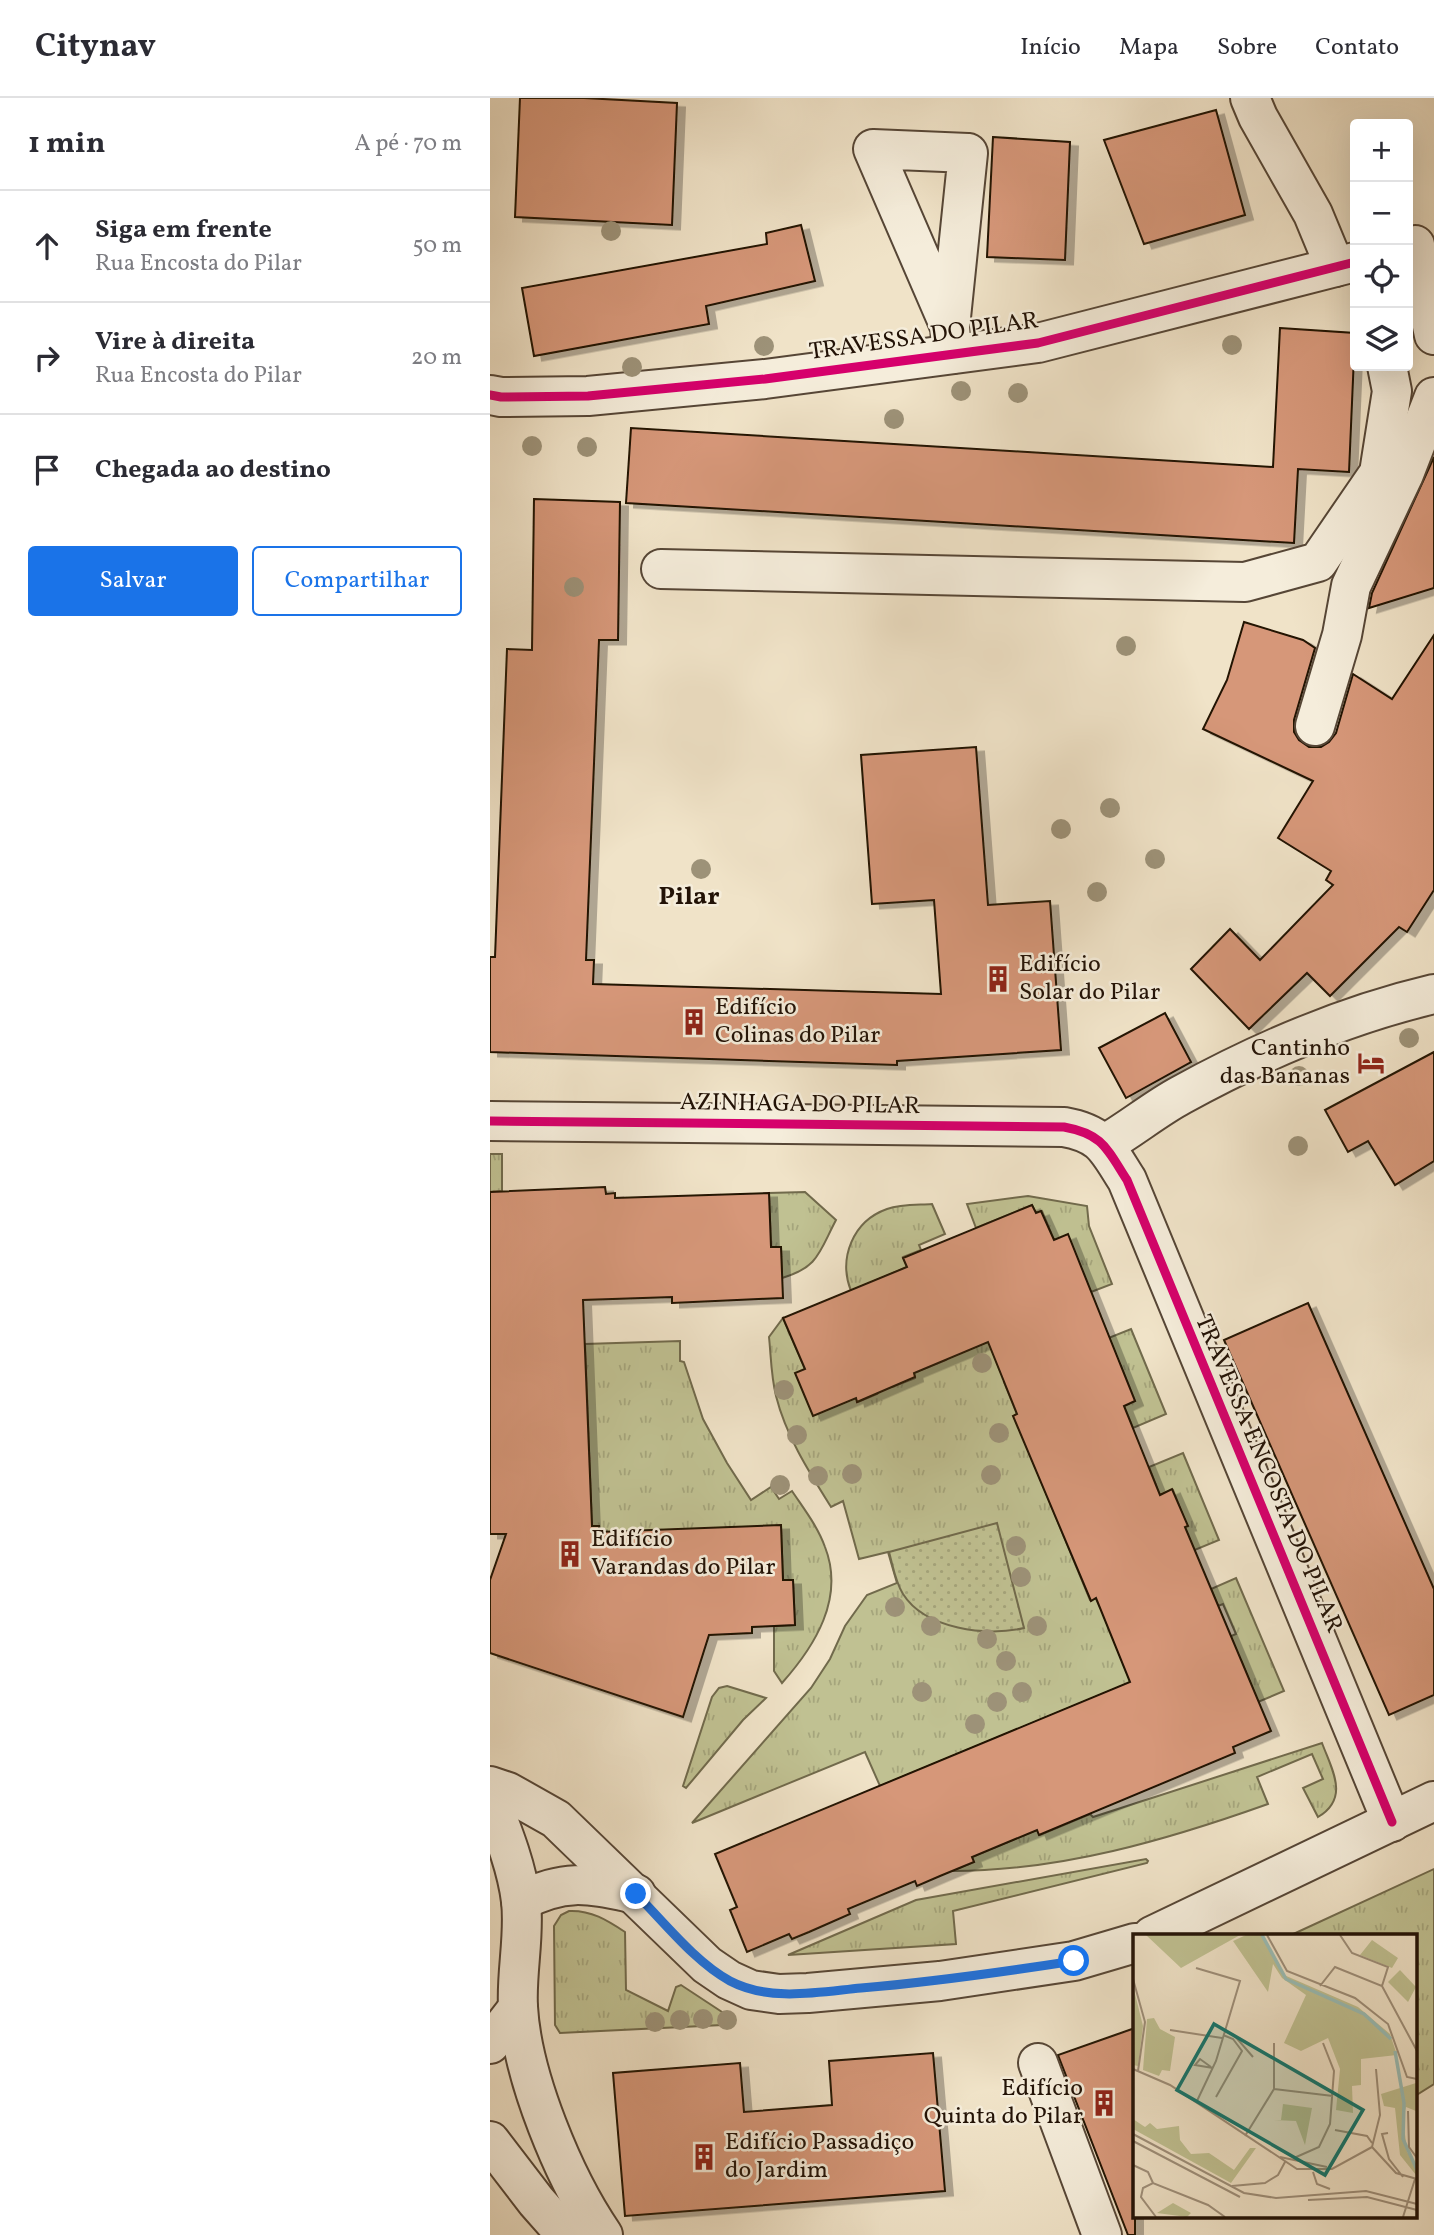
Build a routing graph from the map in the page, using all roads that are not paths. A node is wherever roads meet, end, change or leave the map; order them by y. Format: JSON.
{"nodes":[{"id":1,"x":1250,"y":98,"type":"edge"},
{"id":2,"x":1419,"y":245,"type":"edge"},
{"id":3,"x":1345,"y":265,"type":"edge"},
{"id":4,"x":1434,"y":335,"type":"edge"},
{"id":5,"x":1388,"y":371,"type":"edge"},
{"id":6,"x":490,"y":394,"type":"edge"},
{"id":7,"x":1434,"y":397,"type":"edge"},
{"id":8,"x":661,"y":569,"type":"dead end"},
{"id":9,"x":1315,"y":726,"type":"dead end"},
{"id":10,"x":1434,"y":994,"type":"edge"},
{"id":11,"x":490,"y":1121,"type":"edge"},
{"id":12,"x":1105,"y":1144,"type":"junction"},
{"id":13,"x":490,"y":1786,"type":"edge"},
{"id":14,"x":490,"y":1799,"type":"edge"},
{"id":15,"x":1434,"y":1801,"type":"edge"},
{"id":16,"x":1392,"y":1822,"type":"junction"},
{"id":17,"x":636,"y":1894,"type":"junction"},
{"id":18,"x":521,"y":1901,"type":"junction"},
{"id":19,"x":1156,"y":1934,"type":"edge"},
{"id":20,"x":1133,"y":1944,"type":"edge"},
{"id":21,"x":518,"y":2008,"type":"junction"},
{"id":22,"x":490,"y":2044,"type":"edge"},
{"id":23,"x":1038,"y":2063,"type":"dead end"},
{"id":24,"x":490,"y":2141,"type":"edge"},
{"id":25,"x":566,"y":2235,"type":"edge"},
{"id":26,"x":603,"y":2235,"type":"edge"},
{"id":27,"x":1102,"y":2235,"type":"edge"}],
"edges":[{"from":1,"to":3,"type":"street"},
{"from":2,"to":4,"type":"street"},
{"from":3,"to":6,"type":"street","name":"TRAVESSA DO PILAR"},
{"from":5,"to":8,"type":"street"},
{"from":7,"to":9,"type":"street"},
{"from":10,"to":12,"type":"street"},
{"from":11,"to":12,"type":"street","name":"AZINHAGA DO PILAR"},
{"from":12,"to":16,"type":"street","name":"TRAVESSA ENCOSTA DO PILAR"},
{"from":13,"to":17,"type":"street"},
{"from":14,"to":18,"type":"street"},
{"from":15,"to":16,"type":"street"},
{"from":16,"to":19,"type":"street"},
{"from":17,"to":18,"type":"street"},
{"from":17,"to":20,"type":"street"},
{"from":18,"to":21,"type":"street"},
{"from":21,"to":22,"type":"street"},
{"from":21,"to":26,"type":"street"},
{"from":23,"to":27,"type":"street"},
{"from":24,"to":25,"type":"street"}]}
